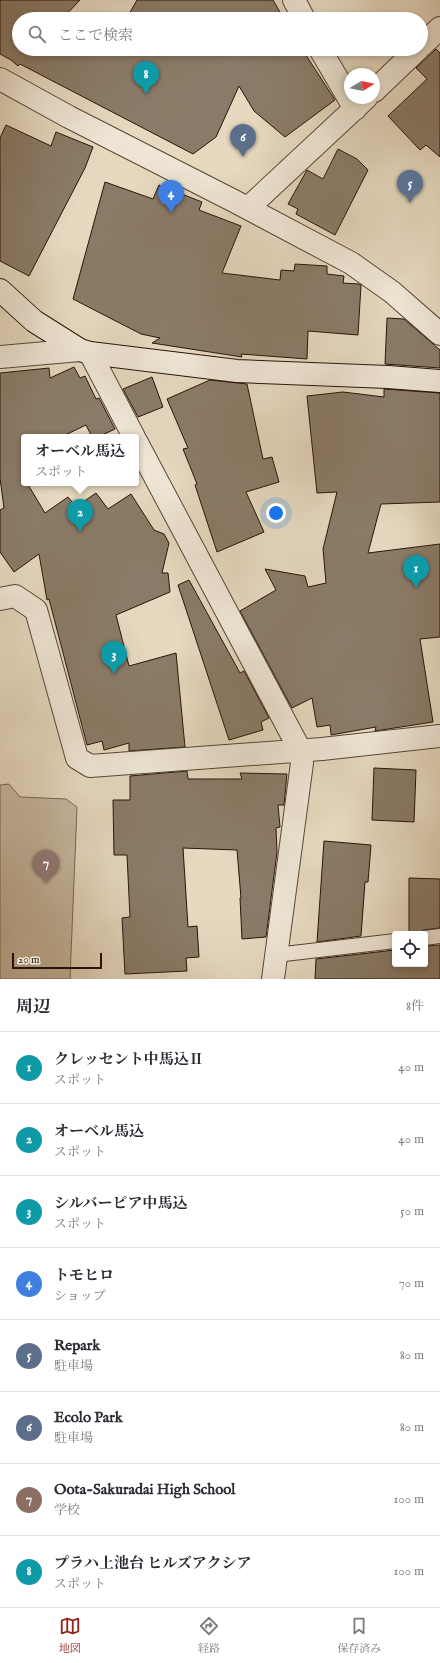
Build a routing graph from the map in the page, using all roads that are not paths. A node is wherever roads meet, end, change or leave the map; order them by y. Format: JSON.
{"nodes":[{"id":1,"x":294,"y":0,"type":"edge"},
{"id":2,"x":300,"y":12,"type":"edge"},
{"id":3,"x":440,"y":28,"type":"edge"},
{"id":4,"x":428,"y":39,"type":"edge"},
{"id":5,"x":324,"y":56,"type":"edge"},
{"id":6,"x":411,"y":56,"type":"edge"},
{"id":7,"x":0,"y":79,"type":"edge"},
{"id":8,"x":380,"y":85,"type":"edge"},
{"id":9,"x":344,"y":93,"type":"edge"},
{"id":10,"x":361,"y":104,"type":"edge"},
{"id":11,"x":248,"y":208,"type":"junction"},
{"id":12,"x":0,"y":290,"type":"edge"},
{"id":13,"x":440,"y":334,"type":"edge"},
{"id":14,"x":85,"y":352,"type":"junction"},
{"id":15,"x":0,"y":358,"type":"edge"},
{"id":16,"x":440,"y":381,"type":"edge"},
{"id":17,"x":132,"y":434,"type":"edge"},
{"id":18,"x":139,"y":447,"type":"edge"},
{"id":19,"x":0,"y":599,"type":"edge"},
{"id":20,"x":440,"y":736,"type":"edge"},
{"id":21,"x":300,"y":750,"type":"junction"},
{"id":22,"x":440,"y":936,"type":"edge"},
{"id":23,"x":428,"y":938,"type":"edge"},
{"id":24,"x":392,"y":941,"type":"edge"},
{"id":25,"x":276,"y":955,"type":"junction"},
{"id":26,"x":274,"y":979,"type":"edge"}],
"edges":[{"from":1,"to":2,"type":"street"},
{"from":3,"to":4,"type":"street"},
{"from":5,"to":9,"type":"street"},
{"from":6,"to":8,"type":"street"},
{"from":7,"to":11,"type":"street"},
{"from":10,"to":11,"type":"street"},
{"from":11,"to":13,"type":"street"},
{"from":12,"to":14,"type":"street"},
{"from":14,"to":15,"type":"street"},
{"from":14,"to":16,"type":"street"},
{"from":14,"to":17,"type":"street"},
{"from":18,"to":21,"type":"street"},
{"from":19,"to":21,"type":"street"},
{"from":20,"to":21,"type":"street"},
{"from":21,"to":25,"type":"street"},
{"from":22,"to":23,"type":"lane"},
{"from":24,"to":25,"type":"lane"},
{"from":25,"to":26,"type":"street"}]}
